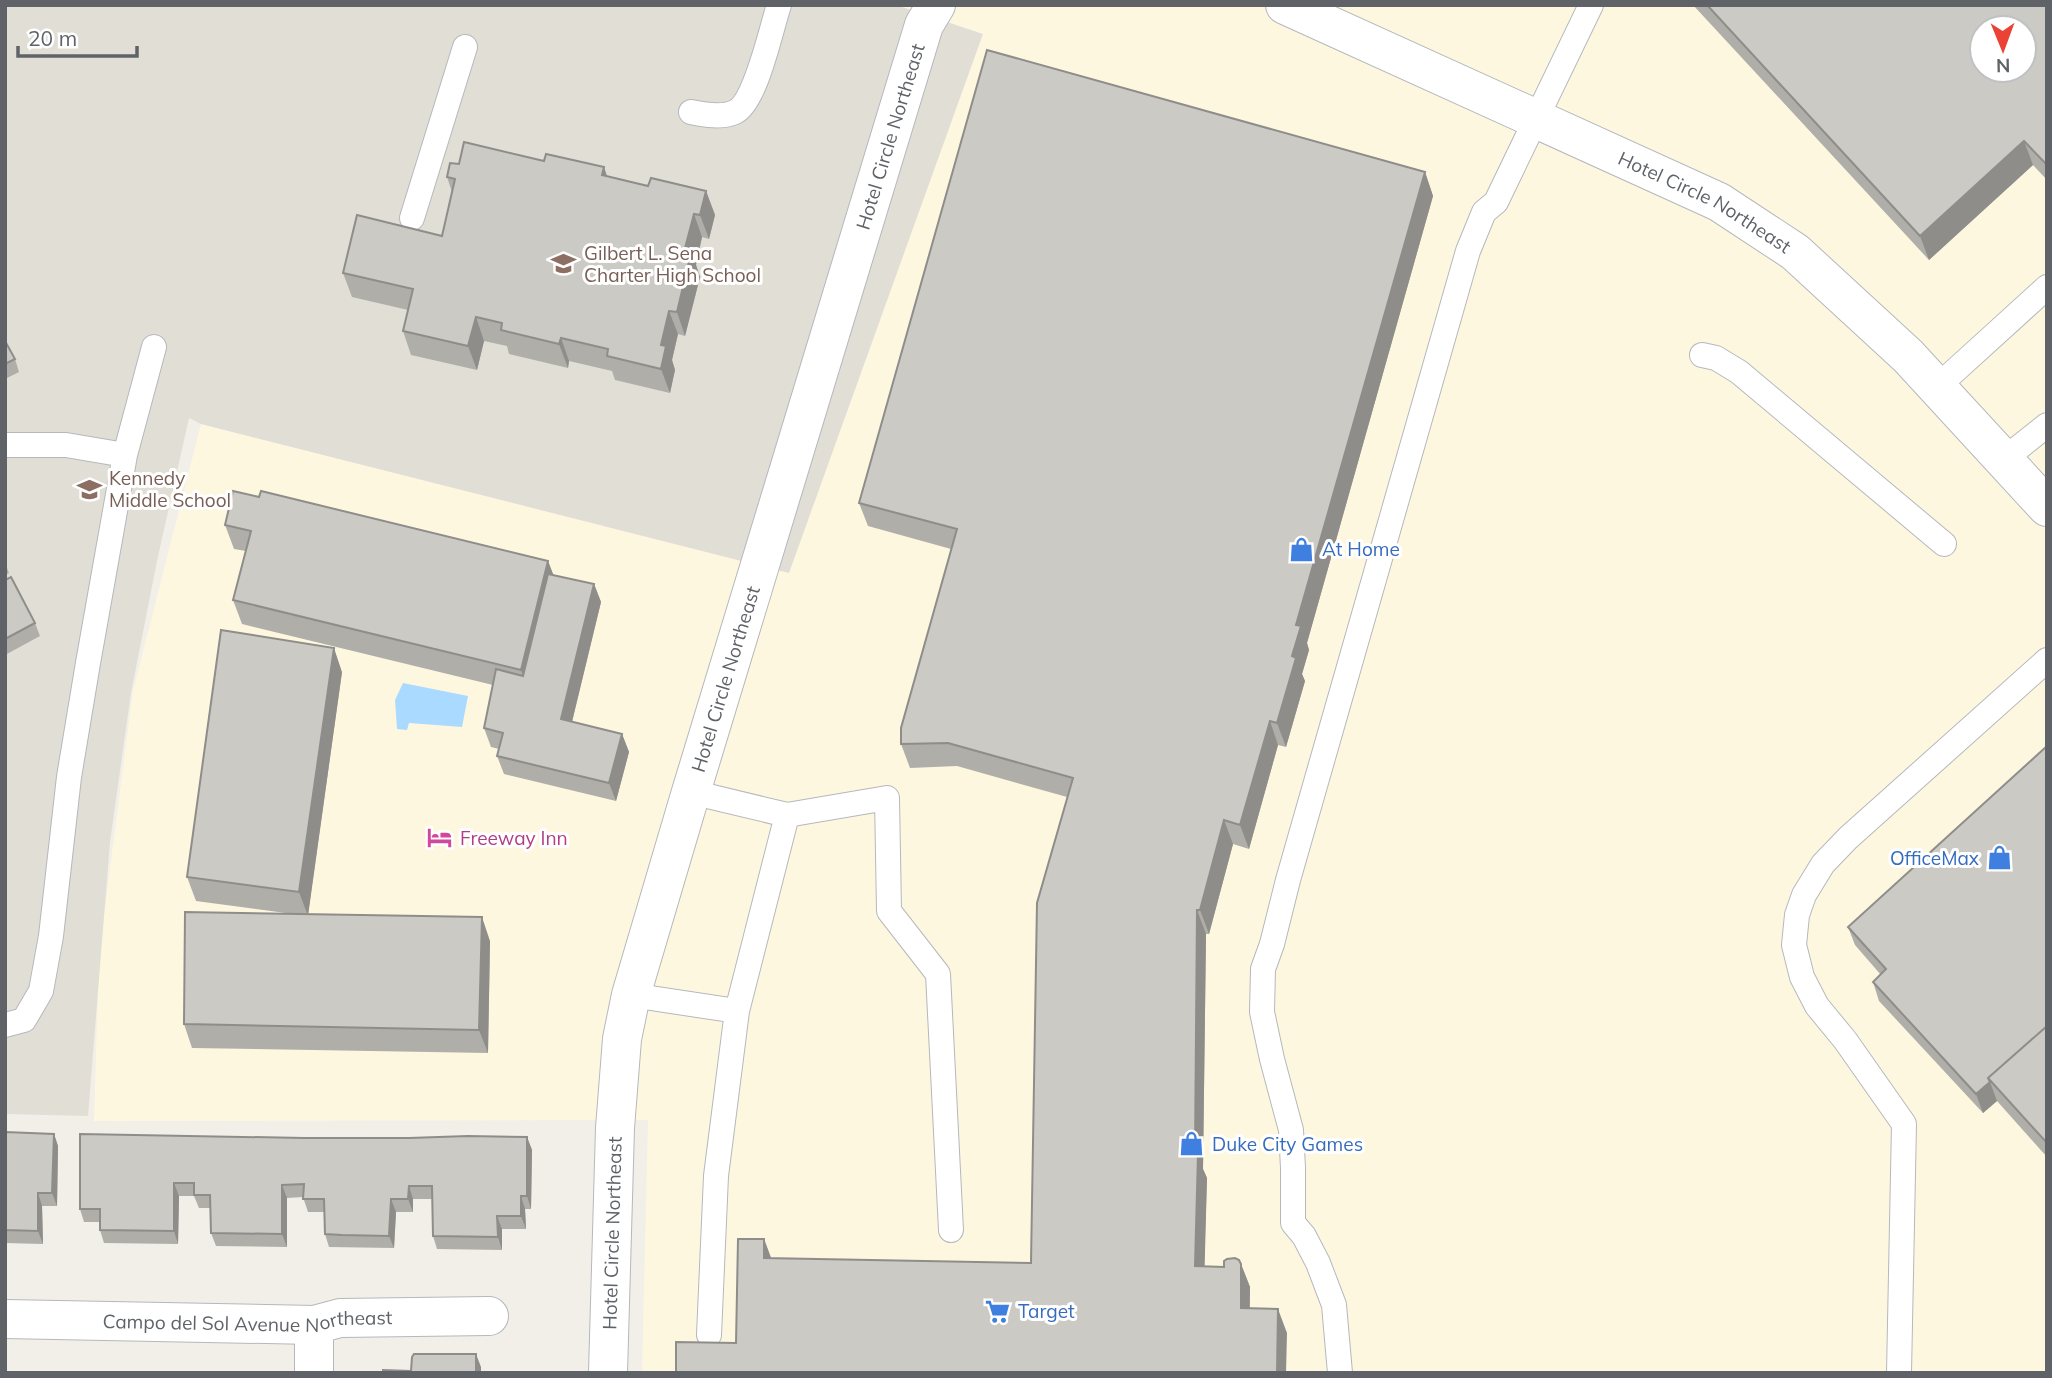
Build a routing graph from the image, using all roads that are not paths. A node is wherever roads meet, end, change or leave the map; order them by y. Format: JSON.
{"nodes":[{"id":1,"x":779,"y":5,"type":"edge"},
{"id":2,"x":936,"y":5,"type":"edge"},
{"id":3,"x":1285,"y":5,"type":"edge"},
{"id":4,"x":1591,"y":5,"type":"edge"},
{"id":5,"x":464,"y":47,"type":"dead end"},
{"id":6,"x":691,"y":113,"type":"dead end"},
{"id":7,"x":1537,"y":119,"type":"junction"},
{"id":8,"x":412,"y":218,"type":"dead end"},
{"id":9,"x":2047,"y":286,"type":"edge"},
{"id":10,"x":154,"y":347,"type":"dead end"},
{"id":11,"x":1702,"y":355,"type":"dead end"},
{"id":12,"x":1937,"y":387,"type":"junction"},
{"id":13,"x":2047,"y":425,"type":"edge"},
{"id":14,"x":5,"y":445,"type":"edge"},
{"id":15,"x":125,"y":454,"type":"junction"},
{"id":16,"x":2003,"y":460,"type":"junction"},
{"id":17,"x":2047,"y":507,"type":"edge"},
{"id":18,"x":1944,"y":544,"type":"dead end"},
{"id":19,"x":2047,"y":660,"type":"edge"},
{"id":20,"x":691,"y":792,"type":"junction"},
{"id":21,"x":787,"y":815,"type":"junction"},
{"id":22,"x":631,"y":995,"type":"junction"},
{"id":23,"x":737,"y":1011,"type":"junction"},
{"id":24,"x":5,"y":1025,"type":"edge"},
{"id":25,"x":951,"y":1230,"type":"dead end"},
{"id":26,"x":489,"y":1316,"type":"dead end"},
{"id":27,"x":5,"y":1320,"type":"edge"},
{"id":28,"x":314,"y":1325,"type":"junction"},
{"id":29,"x":709,"y":1335,"type":"dead end"},
{"id":30,"x":314,"y":1373,"type":"edge"},
{"id":31,"x":608,"y":1373,"type":"edge"},
{"id":32,"x":1340,"y":1373,"type":"edge"},
{"id":33,"x":1899,"y":1373,"type":"edge"}],
"edges":[{"from":1,"to":6,"type":"lane"},
{"from":2,"to":20,"type":"street","name":"Hotel Circle Northeast"},
{"from":3,"to":7,"type":"street","name":"Hotel Circle Northeast"},
{"from":4,"to":7,"type":"lane"},
{"from":5,"to":8,"type":"lane"},
{"from":7,"to":12,"type":"street","name":"Hotel Circle Northeast"},
{"from":7,"to":32,"type":"lane"},
{"from":9,"to":12,"type":"lane"},
{"from":10,"to":15,"type":"lane"},
{"from":11,"to":18,"type":"lane"},
{"from":12,"to":16,"type":"street","name":"Hotel Circle Northeast"},
{"from":13,"to":16,"type":"lane"},
{"from":14,"to":15,"type":"lane"},
{"from":15,"to":24,"type":"lane"},
{"from":16,"to":17,"type":"street","name":"Hotel Circle Northeast"},
{"from":19,"to":33,"type":"lane"},
{"from":20,"to":21,"type":"lane"},
{"from":20,"to":22,"type":"street","name":"Hotel Circle Northeast"},
{"from":21,"to":23,"type":"lane"},
{"from":21,"to":25,"type":"lane"},
{"from":22,"to":23,"type":"lane"},
{"from":22,"to":31,"type":"street","name":"Hotel Circle Northeast"},
{"from":23,"to":29,"type":"lane"},
{"from":26,"to":28,"type":"street","name":"Campo del Sol Avenue Northeast"},
{"from":27,"to":28,"type":"street","name":"Campo del Sol Avenue Northeast"},
{"from":28,"to":30,"type":"street"}]}
